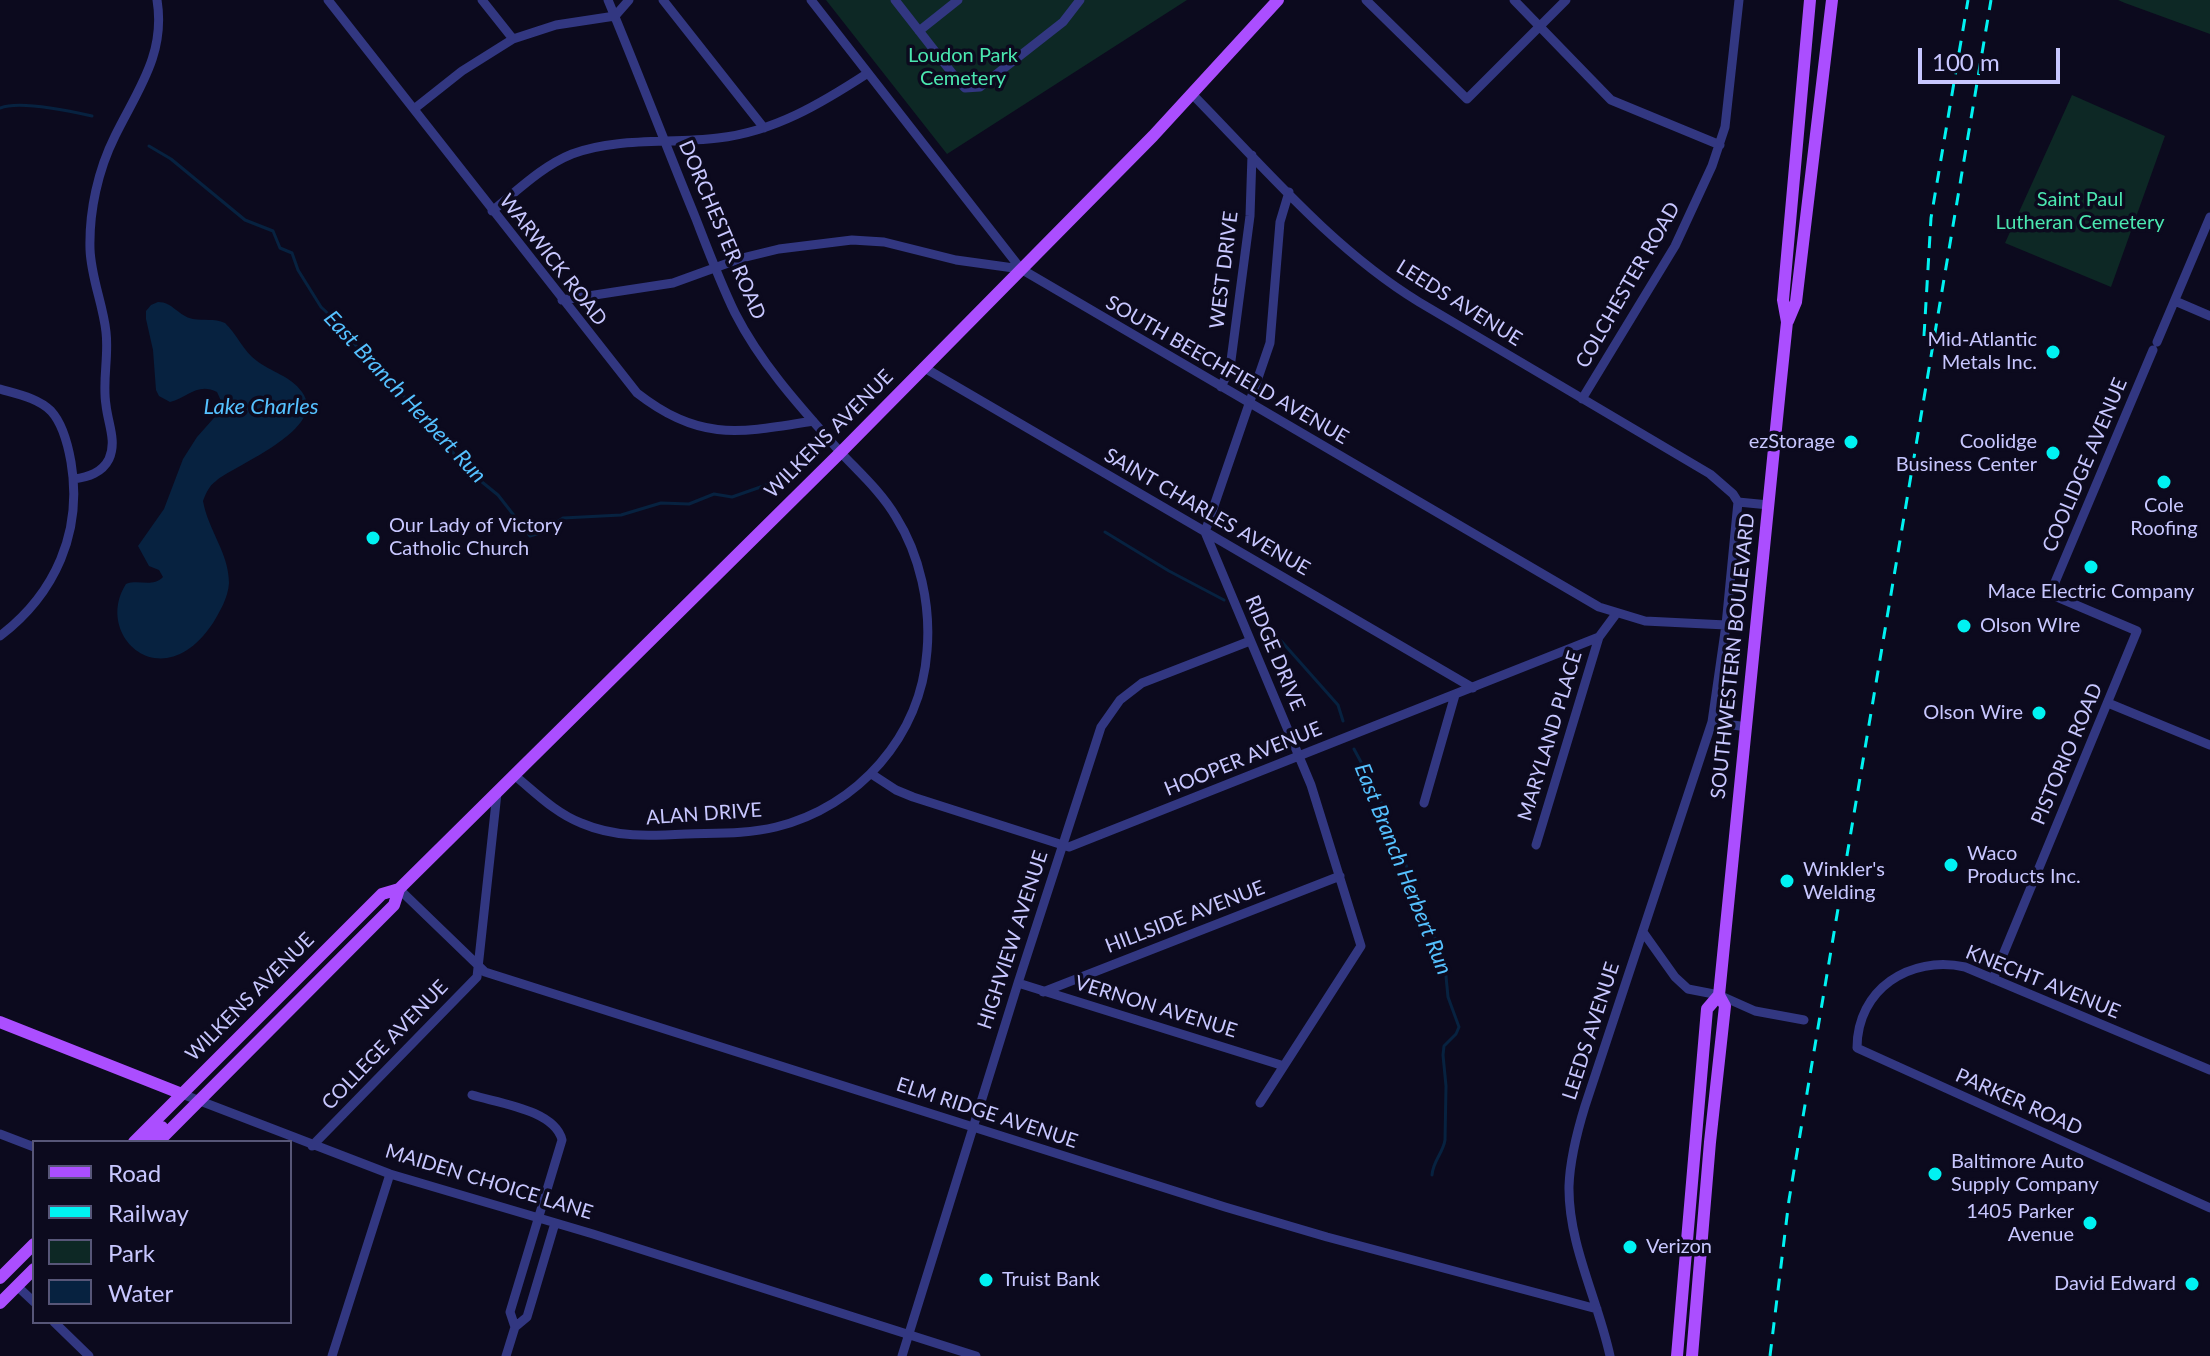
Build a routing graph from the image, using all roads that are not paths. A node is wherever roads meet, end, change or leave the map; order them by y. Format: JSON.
{"nodes":[{"id":1,"x":157,"y":0,"type":"edge"},
{"id":2,"x":328,"y":0,"type":"edge"},
{"id":3,"x":482,"y":0,"type":"edge"},
{"id":4,"x":608,"y":0,"type":"edge"},
{"id":5,"x":629,"y":0,"type":"edge"},
{"id":6,"x":663,"y":0,"type":"edge"},
{"id":7,"x":811,"y":0,"type":"edge"},
{"id":8,"x":895,"y":0,"type":"edge"},
{"id":9,"x":958,"y":0,"type":"edge"},
{"id":10,"x":1080,"y":0,"type":"edge"},
{"id":11,"x":1278,"y":0,"type":"edge"},
{"id":12,"x":1366,"y":0,"type":"edge"},
{"id":13,"x":1514,"y":0,"type":"edge"},
{"id":14,"x":1566,"y":0,"type":"edge"},
{"id":15,"x":1739,"y":0,"type":"edge"},
{"id":16,"x":1810,"y":0,"type":"edge"},
{"id":17,"x":1832,"y":0,"type":"edge"},
{"id":18,"x":615,"y":16,"type":"junction"},
{"id":19,"x":1539,"y":27,"type":"junction"},
{"id":20,"x":919,"y":31,"type":"junction"},
{"id":21,"x":513,"y":39,"type":"junction"},
{"id":22,"x":868,"y":73,"type":"junction"},
{"id":23,"x":1192,"y":94,"type":"junction"},
{"id":24,"x":414,"y":109,"type":"junction"},
{"id":25,"x":764,"y":128,"type":"junction"},
{"id":26,"x":664,"y":141,"type":"junction"},
{"id":27,"x":1720,"y":145,"type":"junction"},
{"id":28,"x":1252,"y":155,"type":"junction"},
{"id":29,"x":1289,"y":192,"type":"junction"},
{"id":30,"x":492,"y":211,"type":"junction"},
{"id":31,"x":2210,"y":217,"type":"edge"},
{"id":32,"x":716,"y":268,"type":"junction"},
{"id":33,"x":1021,"y":269,"type":"junction"},
{"id":34,"x":562,"y":300,"type":"junction"},
{"id":35,"x":2175,"y":301,"type":"junction"},
{"id":36,"x":2210,"y":316,"type":"edge"},
{"id":37,"x":1787,"y":322,"type":"junction"},
{"id":38,"x":923,"y":367,"type":"junction"},
{"id":39,"x":1221,"y":387,"type":"junction"},
{"id":40,"x":0,"y":389,"type":"edge"},
{"id":41,"x":1582,"y":399,"type":"junction"},
{"id":42,"x":1250,"y":404,"type":"junction"},
{"id":43,"x":813,"y":421,"type":"junction"},
{"id":44,"x":841,"y":452,"type":"junction"},
{"id":45,"x":74,"y":479,"type":"junction"},
{"id":46,"x":1738,"y":502,"type":"junction"},
{"id":47,"x":1769,"y":505,"type":"junction"},
{"id":48,"x":1205,"y":532,"type":"junction"},
{"id":49,"x":1616,"y":614,"type":"junction"},
{"id":50,"x":1726,"y":625,"type":"junction"},
{"id":51,"x":2137,"y":631,"type":"joint"},
{"id":52,"x":0,"y":636,"type":"edge"},
{"id":53,"x":1599,"y":637,"type":"junction"},
{"id":54,"x":1250,"y":641,"type":"junction"},
{"id":55,"x":1473,"y":688,"type":"junction"},
{"id":56,"x":1455,"y":695,"type":"junction"},
{"id":57,"x":2108,"y":703,"type":"junction"},
{"id":58,"x":1712,"y":722,"type":"junction"},
{"id":59,"x":1747,"y":727,"type":"junction"},
{"id":60,"x":2210,"y":745,"type":"edge"},
{"id":61,"x":1299,"y":756,"type":"junction"},
{"id":62,"x":514,"y":775,"type":"junction"},
{"id":63,"x":873,"y":775,"type":"junction"},
{"id":64,"x":497,"y":793,"type":"junction"},
{"id":65,"x":1424,"y":803,"type":"dead end"},
{"id":66,"x":1062,"y":845,"type":"junction"},
{"id":67,"x":1536,"y":845,"type":"dead end"},
{"id":68,"x":1340,"y":876,"type":"junction"},
{"id":69,"x":399,"y":889,"type":"junction"},
{"id":70,"x":1643,"y":932,"type":"junction"},
{"id":71,"x":477,"y":965,"type":"junction"},
{"id":72,"x":1993,"y":979,"type":"junction"},
{"id":73,"x":1018,"y":983,"type":"junction"},
{"id":74,"x":1043,"y":992,"type":"junction"},
{"id":75,"x":1719,"y":995,"type":"junction"},
{"id":76,"x":1804,"y":1020,"type":"dead end"},
{"id":77,"x":0,"y":1023,"type":"edge"},
{"id":78,"x":1857,"y":1048,"type":"joint"},
{"id":79,"x":1284,"y":1066,"type":"junction"},
{"id":80,"x":2210,"y":1070,"type":"edge"},
{"id":81,"x":182,"y":1094,"type":"junction"},
{"id":82,"x":472,"y":1095,"type":"dead end"},
{"id":83,"x":198,"y":1100,"type":"junction"},
{"id":84,"x":1260,"y":1103,"type":"dead end"},
{"id":85,"x":973,"y":1129,"type":"junction"},
{"id":86,"x":0,"y":1134,"type":"edge"},
{"id":87,"x":136,"y":1140,"type":"edge"},
{"id":88,"x":149,"y":1140,"type":"edge"},
{"id":89,"x":160,"y":1140,"type":"edge"},
{"id":90,"x":32,"y":1146,"type":"edge"},
{"id":91,"x":312,"y":1146,"type":"junction"},
{"id":92,"x":390,"y":1174,"type":"junction"},
{"id":93,"x":2210,"y":1208,"type":"edge"},
{"id":94,"x":538,"y":1218,"type":"junction"},
{"id":95,"x":555,"y":1223,"type":"junction"},
{"id":96,"x":32,"y":1246,"type":"edge"},
{"id":97,"x":32,"y":1271,"type":"edge"},
{"id":98,"x":0,"y":1278,"type":"edge"},
{"id":99,"x":17,"y":1286,"type":"junction"},
{"id":100,"x":32,"y":1300,"type":"edge"},
{"id":101,"x":0,"y":1303,"type":"edge"},
{"id":102,"x":1597,"y":1309,"type":"junction"},
{"id":103,"x":56,"y":1324,"type":"edge"},
{"id":104,"x":515,"y":1327,"type":"junction"},
{"id":105,"x":908,"y":1335,"type":"junction"},
{"id":106,"x":89,"y":1356,"type":"edge"},
{"id":107,"x":332,"y":1356,"type":"edge"},
{"id":108,"x":506,"y":1356,"type":"edge"},
{"id":109,"x":902,"y":1356,"type":"edge"},
{"id":110,"x":976,"y":1356,"type":"edge"},
{"id":111,"x":1610,"y":1356,"type":"edge"},
{"id":112,"x":1677,"y":1356,"type":"edge"},
{"id":113,"x":1692,"y":1356,"type":"edge"}],
"edges":[{"from":1,"to":45,"type":"street"},
{"from":2,"to":24,"type":"street","name":"WARWICK ROAD"},
{"from":3,"to":21,"type":"street"},
{"from":4,"to":18,"type":"street","name":"DORCHESTER ROAD"},
{"from":5,"to":18,"type":"street"},
{"from":6,"to":25,"type":"street"},
{"from":7,"to":22,"type":"street","name":"SOUTH BEECHFIELD AVENUE"},
{"from":8,"to":20,"type":"street"},
{"from":9,"to":20,"type":"street"},
{"from":10,"to":20,"type":"street"},
{"from":11,"to":23,"type":"main road","name":"WILKENS AVENUE"},
{"from":12,"to":19,"type":"street"},
{"from":13,"to":19,"type":"street"},
{"from":14,"to":19,"type":"street"},
{"from":15,"to":27,"type":"street","name":"COLCHESTER ROAD"},
{"from":16,"to":37,"type":"main road","name":"SOUTHWESTERN BOULEVARD"},
{"from":17,"to":37,"type":"main road","name":"SOUTHWESTERN BOULEVARD"},
{"from":18,"to":21,"type":"street"},
{"from":18,"to":26,"type":"street","name":"DORCHESTER ROAD"},
{"from":19,"to":27,"type":"street"},
{"from":21,"to":24,"type":"street"},
{"from":22,"to":25,"type":"street"},
{"from":22,"to":33,"type":"street","name":"SOUTH BEECHFIELD AVENUE"},
{"from":23,"to":28,"type":"street","name":"LEEDS AVENUE"},
{"from":23,"to":33,"type":"main road","name":"WILKENS AVENUE"},
{"from":24,"to":30,"type":"street","name":"WARWICK ROAD"},
{"from":25,"to":26,"type":"street"},
{"from":26,"to":30,"type":"street"},
{"from":26,"to":32,"type":"street","name":"DORCHESTER ROAD"},
{"from":27,"to":41,"type":"street","name":"COLCHESTER ROAD"},
{"from":28,"to":29,"type":"street","name":"LEEDS AVENUE"},
{"from":28,"to":39,"type":"street","name":"WEST DRIVE"},
{"from":29,"to":41,"type":"street","name":"LEEDS AVENUE"},
{"from":29,"to":42,"type":"street"},
{"from":30,"to":34,"type":"street","name":"WARWICK ROAD"},
{"from":31,"to":35,"type":"street","name":"COOLIDGE AVENUE"},
{"from":32,"to":33,"type":"street"},
{"from":32,"to":34,"type":"street"},
{"from":32,"to":43,"type":"street","name":"DORCHESTER ROAD"},
{"from":33,"to":38,"type":"main road","name":"WILKENS AVENUE"},
{"from":33,"to":39,"type":"street","name":"SOUTH BEECHFIELD AVENUE"},
{"from":34,"to":43,"type":"street","name":"WARWICK ROAD"},
{"from":35,"to":36,"type":"street"},
{"from":35,"to":51,"type":"street","name":"COOLIDGE AVENUE"},
{"from":37,"to":47,"type":"main road","name":"SOUTHWESTERN BOULEVARD"},
{"from":38,"to":44,"type":"main road","name":"WILKENS AVENUE"},
{"from":38,"to":48,"type":"street","name":"SAINT CHARLES AVENUE"},
{"from":39,"to":42,"type":"street","name":"SOUTH BEECHFIELD AVENUE"},
{"from":40,"to":45,"type":"street"},
{"from":41,"to":46,"type":"street","name":"LEEDS AVENUE"},
{"from":42,"to":48,"type":"street"},
{"from":42,"to":49,"type":"street","name":"SOUTH BEECHFIELD AVENUE"},
{"from":43,"to":44,"type":"street","name":"DORCHESTER ROAD"},
{"from":44,"to":62,"type":"main road","name":"WILKENS AVENUE"},
{"from":44,"to":63,"type":"street","name":"ALAN DRIVE"},
{"from":45,"to":52,"type":"street"},
{"from":46,"to":47,"type":"street"},
{"from":46,"to":50,"type":"street","name":"LEEDS AVENUE"},
{"from":47,"to":59,"type":"main road","name":"SOUTHWESTERN BOULEVARD"},
{"from":48,"to":54,"type":"street","name":"RIDGE DRIVE"},
{"from":48,"to":55,"type":"street","name":"SAINT CHARLES AVENUE"},
{"from":49,"to":50,"type":"street","name":"SOUTH BEECHFIELD AVENUE"},
{"from":49,"to":53,"type":"street"},
{"from":50,"to":58,"type":"street","name":"LEEDS AVENUE"},
{"from":51,"to":57,"type":"street","name":"PISTORIO ROAD"},
{"from":53,"to":55,"type":"street","name":"HOOPER AVENUE"},
{"from":53,"to":67,"type":"street","name":"MARYLAND PLACE"},
{"from":54,"to":61,"type":"street","name":"RIDGE DRIVE"},
{"from":54,"to":66,"type":"street","name":"HIGHVIEW AVENUE"},
{"from":55,"to":56,"type":"street","name":"HOOPER AVENUE"},
{"from":56,"to":61,"type":"street","name":"HOOPER AVENUE"},
{"from":56,"to":65,"type":"street"},
{"from":57,"to":60,"type":"street"},
{"from":57,"to":72,"type":"street","name":"PISTORIO ROAD"},
{"from":58,"to":59,"type":"street"},
{"from":58,"to":70,"type":"street","name":"LEEDS AVENUE"},
{"from":59,"to":75,"type":"main road","name":"SOUTHWESTERN BOULEVARD"},
{"from":61,"to":66,"type":"street","name":"HOOPER AVENUE"},
{"from":61,"to":68,"type":"street","name":"RIDGE DRIVE"},
{"from":62,"to":63,"type":"street","name":"ALAN DRIVE"},
{"from":62,"to":64,"type":"main road","name":"WILKENS AVENUE"},
{"from":63,"to":66,"type":"street"},
{"from":64,"to":69,"type":"main road","name":"WILKENS AVENUE"},
{"from":64,"to":71,"type":"street"},
{"from":66,"to":73,"type":"street","name":"HIGHVIEW AVENUE"},
{"from":68,"to":74,"type":"street","name":"HILLSIDE AVENUE"},
{"from":68,"to":79,"type":"street","name":"RIDGE DRIVE"},
{"from":69,"to":71,"type":"street","name":"ELM RIDGE AVENUE"},
{"from":69,"to":81,"type":"main road","name":"WILKENS AVENUE"},
{"from":69,"to":83,"type":"main road","name":"WILKENS AVENUE"},
{"from":70,"to":75,"type":"street"},
{"from":70,"to":102,"type":"street","name":"LEEDS AVENUE"},
{"from":71,"to":85,"type":"street","name":"ELM RIDGE AVENUE"},
{"from":71,"to":91,"type":"street","name":"COLLEGE AVENUE"},
{"from":72,"to":78,"type":"street","name":"KNECHT AVENUE"},
{"from":72,"to":80,"type":"street","name":"KNECHT AVENUE"},
{"from":73,"to":74,"type":"street","name":"VERNON AVENUE"},
{"from":73,"to":85,"type":"street","name":"HIGHVIEW AVENUE"},
{"from":74,"to":79,"type":"street","name":"VERNON AVENUE"},
{"from":75,"to":76,"type":"street"},
{"from":75,"to":112,"type":"main road","name":"SOUTHWESTERN BOULEVARD"},
{"from":75,"to":113,"type":"main road","name":"SOUTHWESTERN BOULEVARD"},
{"from":77,"to":81,"type":"main road","name":"MAIDEN CHOICE LANE"},
{"from":78,"to":93,"type":"street","name":"PARKER ROAD"},
{"from":79,"to":84,"type":"street","name":"RIDGE DRIVE"},
{"from":81,"to":83,"type":"street","name":"MAIDEN CHOICE LANE"},
{"from":81,"to":87,"type":"main road","name":"WILKENS AVENUE"},
{"from":81,"to":88,"type":"main road"},
{"from":82,"to":94,"type":"street"},
{"from":83,"to":89,"type":"main road","name":"WILKENS AVENUE"},
{"from":83,"to":91,"type":"street","name":"MAIDEN CHOICE LANE"},
{"from":85,"to":102,"type":"street","name":"ELM RIDGE AVENUE"},
{"from":85,"to":105,"type":"street","name":"HIGHVIEW AVENUE"},
{"from":86,"to":90,"type":"street"},
{"from":91,"to":92,"type":"street","name":"MAIDEN CHOICE LANE"},
{"from":92,"to":94,"type":"street","name":"MAIDEN CHOICE LANE"},
{"from":92,"to":107,"type":"street"},
{"from":94,"to":95,"type":"street","name":"MAIDEN CHOICE LANE"},
{"from":94,"to":104,"type":"street"},
{"from":95,"to":104,"type":"street"},
{"from":95,"to":105,"type":"street","name":"MAIDEN CHOICE LANE"},
{"from":96,"to":98,"type":"main road"},
{"from":97,"to":99,"type":"main road"},
{"from":99,"to":100,"type":"street"},
{"from":99,"to":101,"type":"main road"},
{"from":102,"to":111,"type":"street","name":"LEEDS AVENUE"},
{"from":103,"to":106,"type":"street"},
{"from":104,"to":108,"type":"street"},
{"from":105,"to":109,"type":"street","name":"HIGHVIEW AVENUE"},
{"from":105,"to":110,"type":"street","name":"MAIDEN CHOICE LANE"}]}
